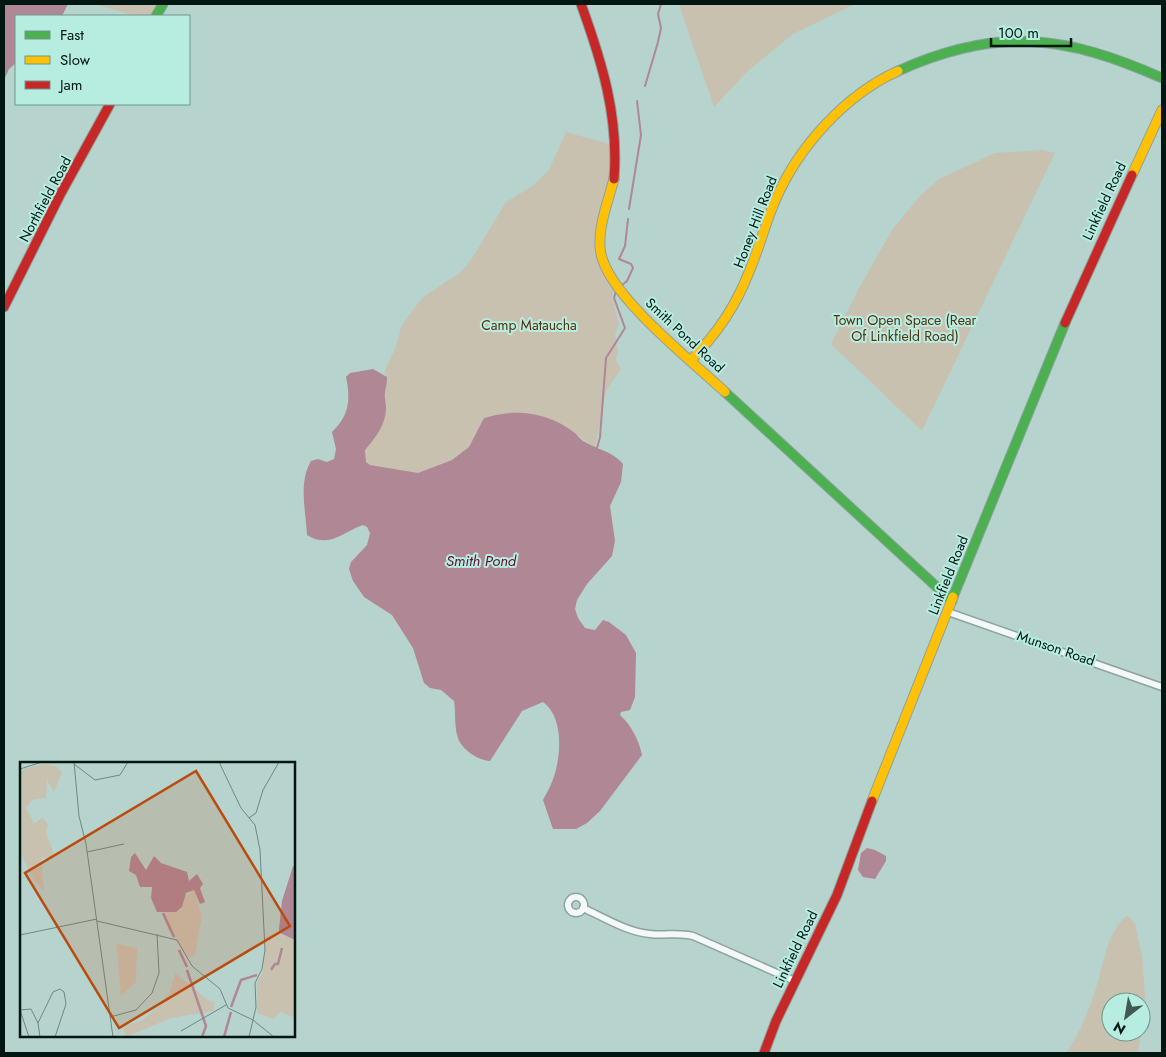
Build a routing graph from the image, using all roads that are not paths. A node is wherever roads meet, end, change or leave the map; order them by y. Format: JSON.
{"nodes":[{"id":1,"x":163,"y":4,"type":"edge"},
{"id":2,"x":580,"y":4,"type":"edge"},
{"id":3,"x":157,"y":15,"type":"edge"},
{"id":4,"x":1162,"y":78,"type":"edge"},
{"id":5,"x":109,"y":105,"type":"edge"},
{"id":6,"x":1162,"y":110,"type":"edge"},
{"id":7,"x":4,"y":307,"type":"edge"},
{"id":8,"x":691,"y":360,"type":"junction"},
{"id":9,"x":952,"y":601,"type":"junction"},
{"id":10,"x":948,"y":612,"type":"junction"},
{"id":11,"x":1162,"y":686,"type":"edge"},
{"id":12,"x":583,"y":908,"type":"dead end"},
{"id":13,"x":795,"y":981,"type":"junction"},
{"id":14,"x":764,"y":1053,"type":"edge"}],
"edges":[{"from":1,"to":3,"type":"street"},
{"from":2,"to":8,"type":"street","name":"Smith Pond Road"},
{"from":4,"to":8,"type":"street","name":"Honey Hill Road"},
{"from":5,"to":7,"type":"street","name":"Northfield Road"},
{"from":6,"to":9,"type":"street","name":"Linkfield Road"},
{"from":8,"to":9,"type":"street","name":"Smith Pond Road"},
{"from":9,"to":10,"type":"street","name":"Linkfield Road"},
{"from":10,"to":11,"type":"street","name":"Munson Road"},
{"from":10,"to":13,"type":"street","name":"Linkfield Road"},
{"from":12,"to":13,"type":"street"},
{"from":13,"to":14,"type":"street","name":"Linkfield Road"}]}
